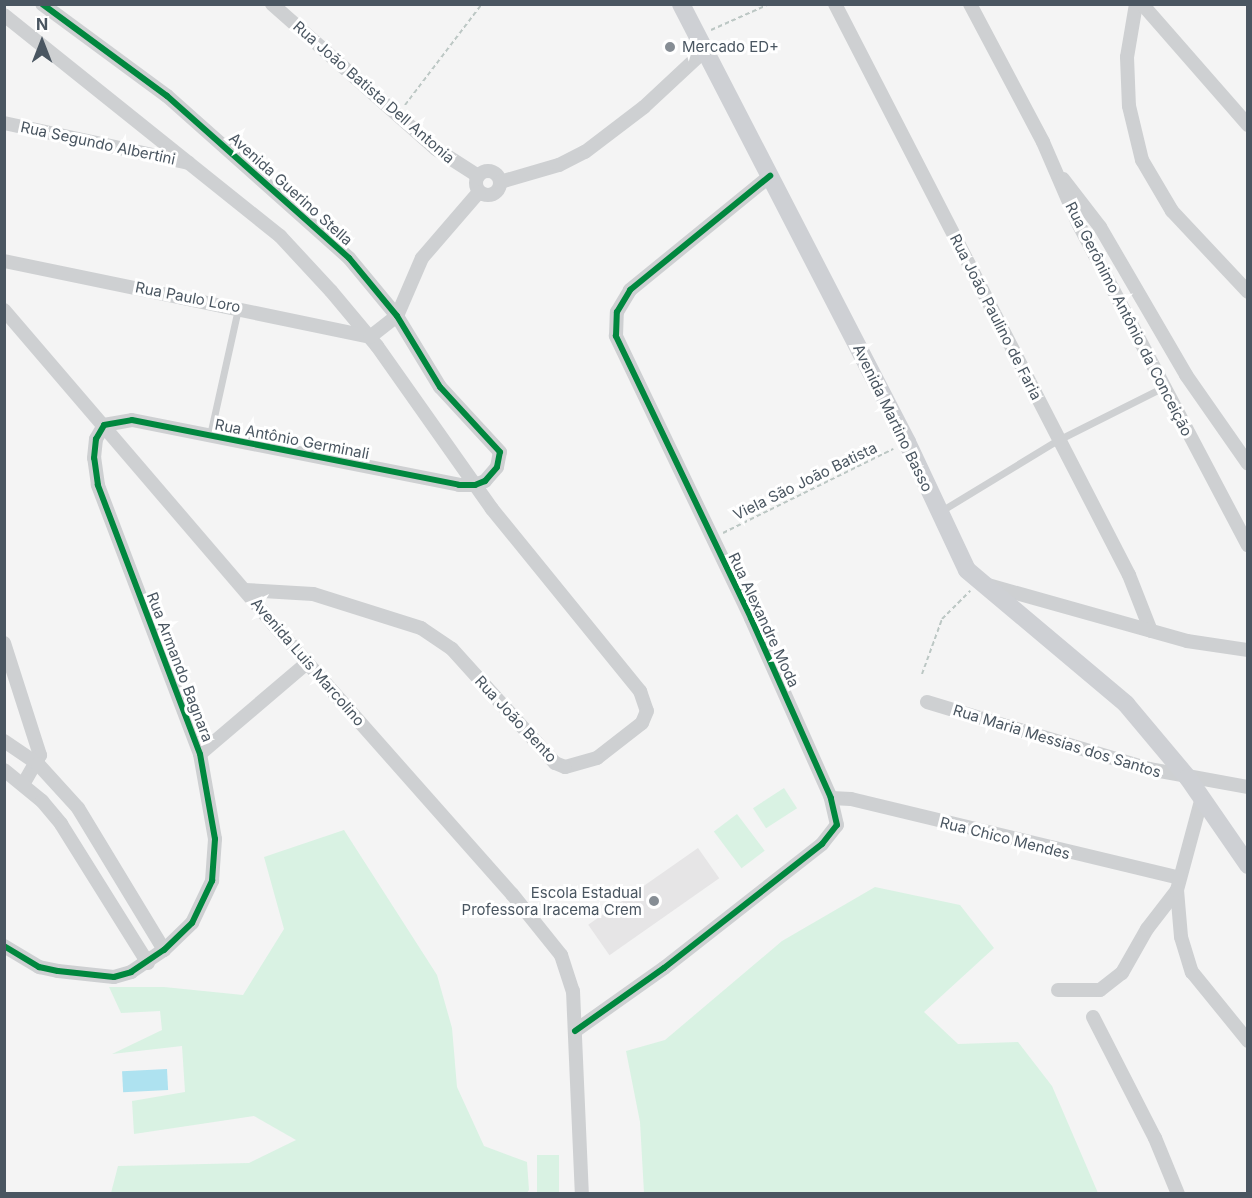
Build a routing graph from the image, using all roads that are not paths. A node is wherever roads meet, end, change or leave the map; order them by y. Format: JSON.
{"nodes":[{"id":1,"x":42,"y":4,"type":"edge"},
{"id":2,"x":272,"y":4,"type":"edge"},
{"id":3,"x":681,"y":4,"type":"edge"},
{"id":4,"x":835,"y":4,"type":"edge"},
{"id":5,"x":970,"y":4,"type":"edge"},
{"id":6,"x":1136,"y":4,"type":"edge"},
{"id":7,"x":1142,"y":4,"type":"edge"},
{"id":8,"x":4,"y":15,"type":"edge"},
{"id":9,"x":701,"y":44,"type":"junction"},
{"id":10,"x":4,"y":123,"type":"edge"},
{"id":11,"x":1248,"y":125,"type":"edge"},
{"id":12,"x":191,"y":163,"type":"junction"},
{"id":13,"x":1059,"y":174,"type":"junction"},
{"id":14,"x":478,"y":176,"type":"junction"},
{"id":15,"x":770,"y":176,"type":"junction"},
{"id":16,"x":500,"y":182,"type":"junction"},
{"id":17,"x":479,"y":192,"type":"junction"},
{"id":18,"x":4,"y":261,"type":"edge"},
{"id":19,"x":1248,"y":292,"type":"edge"},
{"id":20,"x":238,"y":307,"type":"junction"},
{"id":21,"x":4,"y":310,"type":"edge"},
{"id":22,"x":397,"y":316,"type":"junction"},
{"id":23,"x":370,"y":337,"type":"junction"},
{"id":24,"x":1164,"y":387,"type":"junction"},
{"id":25,"x":104,"y":425,"type":"junction"},
{"id":26,"x":210,"y":435,"type":"junction"},
{"id":27,"x":1058,"y":440,"type":"junction"},
{"id":28,"x":1248,"y":464,"type":"edge"},
{"id":29,"x":475,"y":485,"type":"junction"},
{"id":30,"x":939,"y":512,"type":"junction"},
{"id":31,"x":1248,"y":545,"type":"edge"},
{"id":32,"x":978,"y":583,"type":"junction"},
{"id":33,"x":245,"y":590,"type":"junction"},
{"id":34,"x":1151,"y":631,"type":"junction"},
{"id":35,"x":4,"y":643,"type":"edge"},
{"id":36,"x":1248,"y":650,"type":"edge"},
{"id":37,"x":307,"y":663,"type":"junction"},
{"id":38,"x":927,"y":702,"type":"dead end"},
{"id":39,"x":4,"y":741,"type":"edge"},
{"id":40,"x":200,"y":754,"type":"junction"},
{"id":41,"x":38,"y":764,"type":"junction"},
{"id":42,"x":4,"y":770,"type":"edge"},
{"id":43,"x":1188,"y":778,"type":"junction"},
{"id":44,"x":23,"y":784,"type":"junction"},
{"id":45,"x":1248,"y":787,"type":"edge"},
{"id":46,"x":831,"y":798,"type":"junction"},
{"id":47,"x":1202,"y":801,"type":"junction"},
{"id":48,"x":1248,"y":865,"type":"edge"},
{"id":49,"x":1179,"y":884,"type":"junction"},
{"id":50,"x":4,"y":946,"type":"edge"},
{"id":51,"x":164,"y":950,"type":"junction"},
{"id":52,"x":148,"y":963,"type":"junction"},
{"id":53,"x":1058,"y":990,"type":"dead end"},
{"id":54,"x":1093,"y":1017,"type":"dead end"},
{"id":55,"x":576,"y":1031,"type":"junction"},
{"id":56,"x":1248,"y":1041,"type":"edge"},
{"id":57,"x":582,"y":1194,"type":"edge"},
{"id":58,"x":1178,"y":1194,"type":"edge"}],
"edges":[{"from":1,"to":22,"type":"street","name":"Avenida Guerino Stella"},
{"from":2,"to":14,"type":"street","name":"Rua João Batista Dell Antonia"},
{"from":3,"to":9,"type":"street","name":"Avenida Martino Basso"},
{"from":4,"to":27,"type":"street","name":"Rua João Paulino de Faria"},
{"from":5,"to":13,"type":"street"},
{"from":6,"to":19,"type":"street"},
{"from":7,"to":11,"type":"street"},
{"from":8,"to":12,"type":"street"},
{"from":9,"to":15,"type":"street","name":"Avenida Martino Basso"},
{"from":9,"to":16,"type":"street"},
{"from":10,"to":12,"type":"street","name":"Rua Segundo Albertini"},
{"from":12,"to":23,"type":"street"},
{"from":13,"to":24,"type":"street","name":"Rua Gerônimo Antônio da Conceição"},
{"from":13,"to":28,"type":"street","name":"Rua Gerônimo Antônio da Conceição"},
{"from":14,"to":16,"type":"street"},
{"from":14,"to":17,"type":"street"},
{"from":15,"to":30,"type":"street","name":"Avenida Martino Basso"},
{"from":15,"to":46,"type":"street","name":"Rua Alexandre Moda"},
{"from":16,"to":17,"type":"street"},
{"from":17,"to":22,"type":"street"},
{"from":18,"to":20,"type":"street","name":"Rua Paulo Loro"},
{"from":20,"to":23,"type":"street","name":"Rua Paulo Loro"},
{"from":20,"to":26,"type":"lane"},
{"from":21,"to":25,"type":"street","name":"Avenida Luis Marcolino"},
{"from":22,"to":23,"type":"street"},
{"from":22,"to":29,"type":"street","name":"Avenida Guerino Stella"},
{"from":23,"to":29,"type":"street"},
{"from":24,"to":27,"type":"lane"},
{"from":24,"to":31,"type":"street","name":"Rua Gerônimo Antônio da Conceição"},
{"from":25,"to":26,"type":"street","name":"Rua Antônio Germinali"},
{"from":25,"to":33,"type":"street","name":"Avenida Luis Marcolino"},
{"from":25,"to":40,"type":"street","name":"Rua Armando Bagnara"},
{"from":26,"to":29,"type":"street","name":"Rua Antônio Germinali"},
{"from":27,"to":30,"type":"lane"},
{"from":27,"to":34,"type":"street","name":"Rua João Paulino de Faria"},
{"from":29,"to":33,"type":"street","name":"Rua João Bento"},
{"from":30,"to":32,"type":"street","name":"Avenida Martino Basso"},
{"from":32,"to":34,"type":"street"},
{"from":32,"to":43,"type":"street","name":"Avenida Martino Basso"},
{"from":33,"to":37,"type":"street","name":"Avenida Luis Marcolino"},
{"from":34,"to":36,"type":"street"},
{"from":35,"to":41,"type":"street"},
{"from":37,"to":40,"type":"street"},
{"from":37,"to":55,"type":"street","name":"Avenida Luis Marcolino"},
{"from":38,"to":43,"type":"street","name":"Rua Maria Messias dos Santos"},
{"from":39,"to":41,"type":"street"},
{"from":40,"to":51,"type":"street","name":"Rua Armando Bagnara"},
{"from":41,"to":44,"type":"street"},
{"from":41,"to":51,"type":"street"},
{"from":42,"to":44,"type":"street"},
{"from":43,"to":45,"type":"street","name":"Rua Maria Messias dos Santos"},
{"from":43,"to":47,"type":"street","name":"Avenida Martino Basso"},
{"from":44,"to":52,"type":"street"},
{"from":46,"to":49,"type":"street","name":"Rua Chico Mendes"},
{"from":46,"to":55,"type":"street","name":"Rua Alexandre Moda"},
{"from":47,"to":48,"type":"street","name":"Avenida Martino Basso"},
{"from":47,"to":49,"type":"street"},
{"from":49,"to":53,"type":"street"},
{"from":49,"to":56,"type":"street"},
{"from":50,"to":52,"type":"street","name":"Rua Armando Bagnara"},
{"from":51,"to":52,"type":"street","name":"Rua Armando Bagnara"},
{"from":54,"to":58,"type":"street"},
{"from":55,"to":57,"type":"street","name":"Avenida Luis Marcolino"}]}
